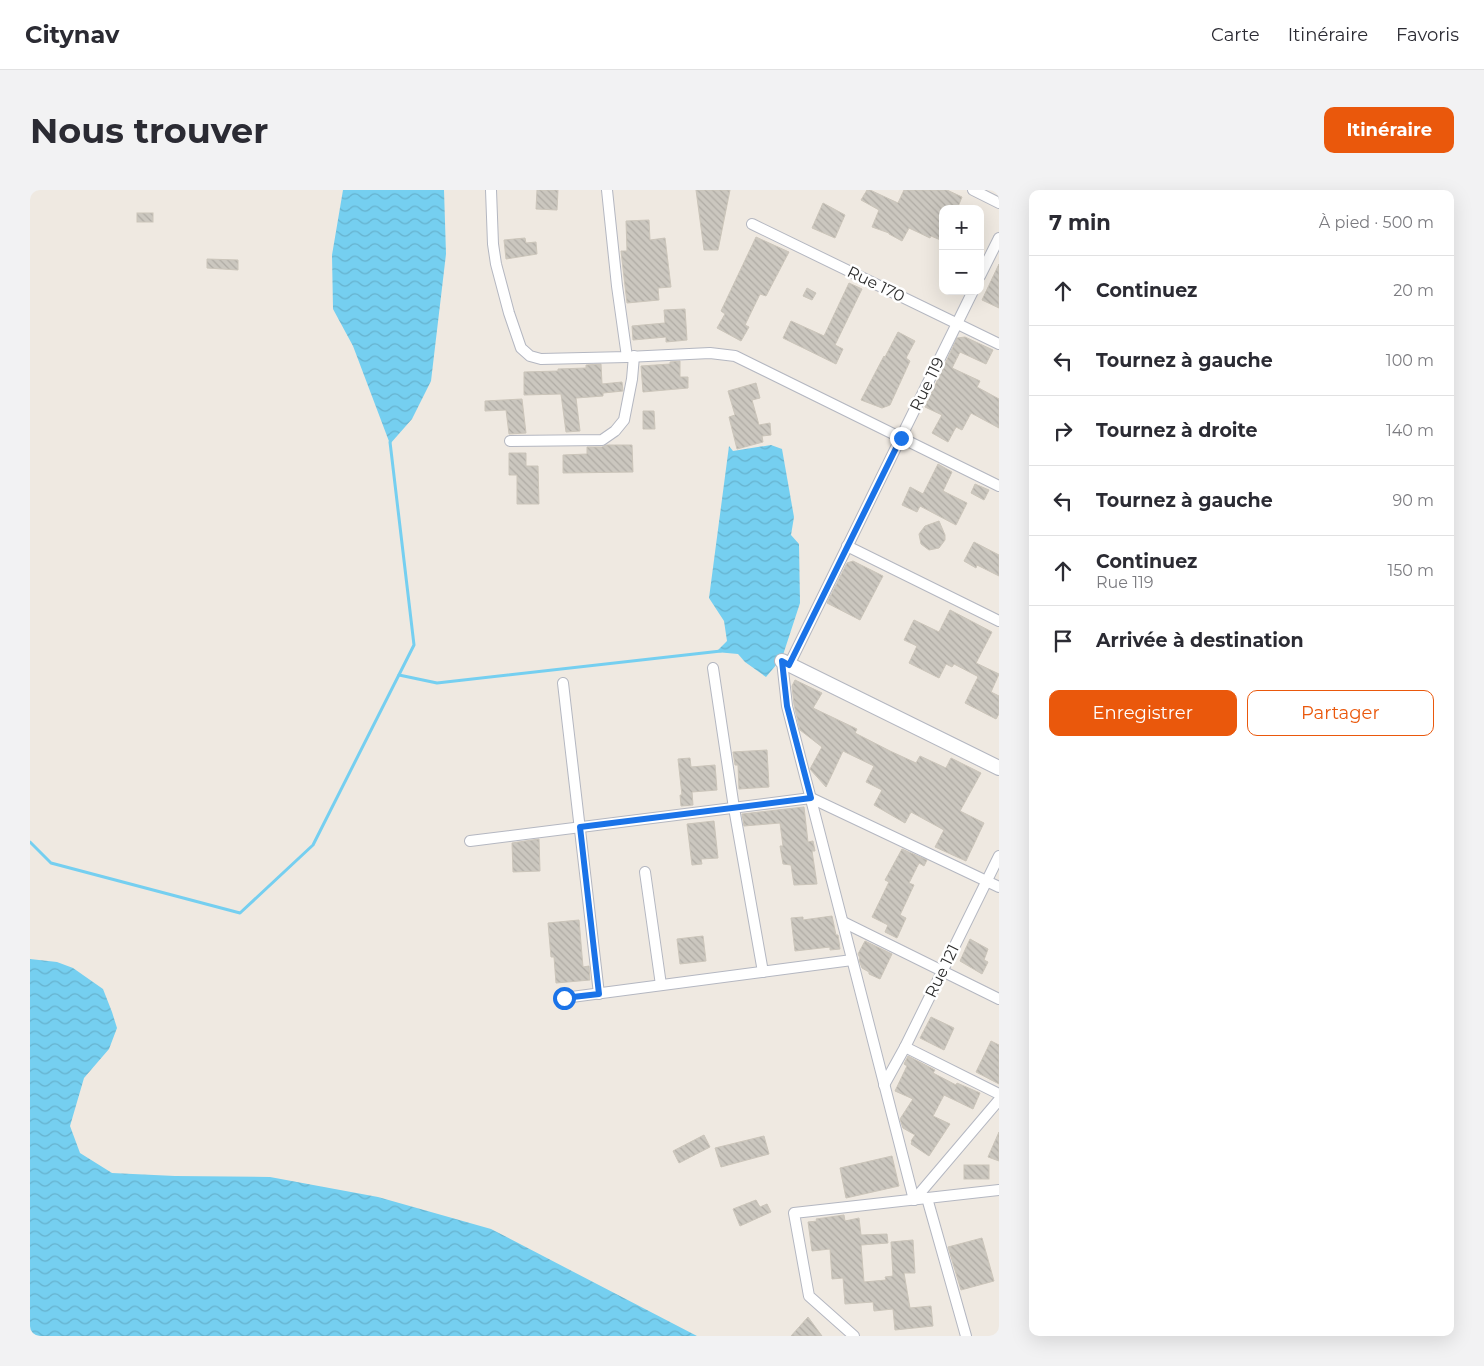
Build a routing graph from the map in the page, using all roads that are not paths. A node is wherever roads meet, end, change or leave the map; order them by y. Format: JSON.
{"nodes":[{"id":1,"x":491,"y":190,"type":"edge"},
{"id":2,"x":607,"y":190,"type":"edge"},
{"id":3,"x":973,"y":190,"type":"edge"},
{"id":4,"x":999,"y":203,"type":"edge"},
{"id":5,"x":752,"y":224,"type":"dead end"},
{"id":6,"x":999,"y":238,"type":"edge"},
{"id":7,"x":984,"y":268,"type":"edge"},
{"id":8,"x":971,"y":295,"type":"edge"},
{"id":9,"x":957,"y":323,"type":"junction"},
{"id":10,"x":999,"y":344,"type":"edge"},
{"id":11,"x":631,"y":357,"type":"junction"},
{"id":12,"x":901,"y":438,"type":"junction"},
{"id":13,"x":510,"y":441,"type":"dead end"},
{"id":14,"x":999,"y":486,"type":"edge"},
{"id":15,"x":848,"y":546,"type":"junction"},
{"id":16,"x":999,"y":621,"type":"edge"},
{"id":17,"x":786,"y":663,"type":"junction"},
{"id":18,"x":713,"y":668,"type":"dead end"},
{"id":19,"x":563,"y":683,"type":"dead end"},
{"id":20,"x":999,"y":768,"type":"edge"},
{"id":21,"x":811,"y":798,"type":"junction"},
{"id":22,"x":734,"y":808,"type":"junction"},
{"id":23,"x":580,"y":827,"type":"junction"},
{"id":24,"x":470,"y":841,"type":"dead end"},
{"id":25,"x":999,"y":856,"type":"edge"},
{"id":26,"x":645,"y":872,"type":"dead end"},
{"id":27,"x":987,"y":881,"type":"junction"},
{"id":28,"x":999,"y":887,"type":"edge"},
{"id":29,"x":842,"y":922,"type":"junction"},
{"id":30,"x":852,"y":960,"type":"junction"},
{"id":31,"x":942,"y":971,"type":"junction"},
{"id":32,"x":763,"y":972,"type":"junction"},
{"id":33,"x":661,"y":985,"type":"junction"},
{"id":34,"x":599,"y":994,"type":"junction"},
{"id":35,"x":564,"y":998,"type":"dead end"},
{"id":36,"x":999,"y":999,"type":"edge"},
{"id":37,"x":905,"y":1047,"type":"junction"},
{"id":38,"x":884,"y":1085,"type":"junction"},
{"id":39,"x":999,"y":1094,"type":"edge"},
{"id":40,"x":999,"y":1100,"type":"edge"},
{"id":41,"x":999,"y":1190,"type":"edge"},
{"id":42,"x":927,"y":1198,"type":"junction"},
{"id":43,"x":914,"y":1200,"type":"junction"},
{"id":44,"x":854,"y":1336,"type":"edge"},
{"id":45,"x":966,"y":1336,"type":"edge"}],
"edges":[{"from":1,"to":11,"type":"street"},
{"from":2,"to":11,"type":"street"},
{"from":3,"to":4,"type":"street"},
{"from":5,"to":9,"type":"street","name":"Rue 170"},
{"from":6,"to":7,"type":"street"},
{"from":8,"to":9,"type":"street","name":"Rue 119"},
{"from":9,"to":10,"type":"street","name":"Rue 170"},
{"from":9,"to":12,"type":"street","name":"Rue 119"},
{"from":11,"to":12,"type":"street"},
{"from":11,"to":13,"type":"street"},
{"from":12,"to":14,"type":"street"},
{"from":12,"to":15,"type":"street","name":"Rue 119"},
{"from":15,"to":16,"type":"street"},
{"from":15,"to":17,"type":"street","name":"Rue 119"},
{"from":17,"to":20,"type":"street"},
{"from":17,"to":21,"type":"street"},
{"from":18,"to":22,"type":"street"},
{"from":19,"to":23,"type":"street"},
{"from":21,"to":22,"type":"street"},
{"from":21,"to":27,"type":"street"},
{"from":21,"to":29,"type":"street"},
{"from":22,"to":23,"type":"street"},
{"from":22,"to":32,"type":"street"},
{"from":23,"to":24,"type":"street"},
{"from":23,"to":34,"type":"street"},
{"from":25,"to":27,"type":"street","name":"Rue 121"},
{"from":26,"to":33,"type":"street"},
{"from":27,"to":28,"type":"street"},
{"from":27,"to":31,"type":"street","name":"Rue 121"},
{"from":29,"to":30,"type":"street"},
{"from":29,"to":31,"type":"street"},
{"from":30,"to":32,"type":"street"},
{"from":30,"to":38,"type":"street"},
{"from":31,"to":36,"type":"street"},
{"from":31,"to":37,"type":"street","name":"Rue 121"},
{"from":32,"to":33,"type":"street"},
{"from":33,"to":34,"type":"street"},
{"from":34,"to":35,"type":"street"},
{"from":37,"to":38,"type":"street","name":"Rue 121"},
{"from":37,"to":39,"type":"street"},
{"from":38,"to":43,"type":"street"},
{"from":40,"to":43,"type":"street"},
{"from":41,"to":42,"type":"street"},
{"from":42,"to":43,"type":"street"},
{"from":42,"to":45,"type":"street"},
{"from":43,"to":44,"type":"street"}]}
